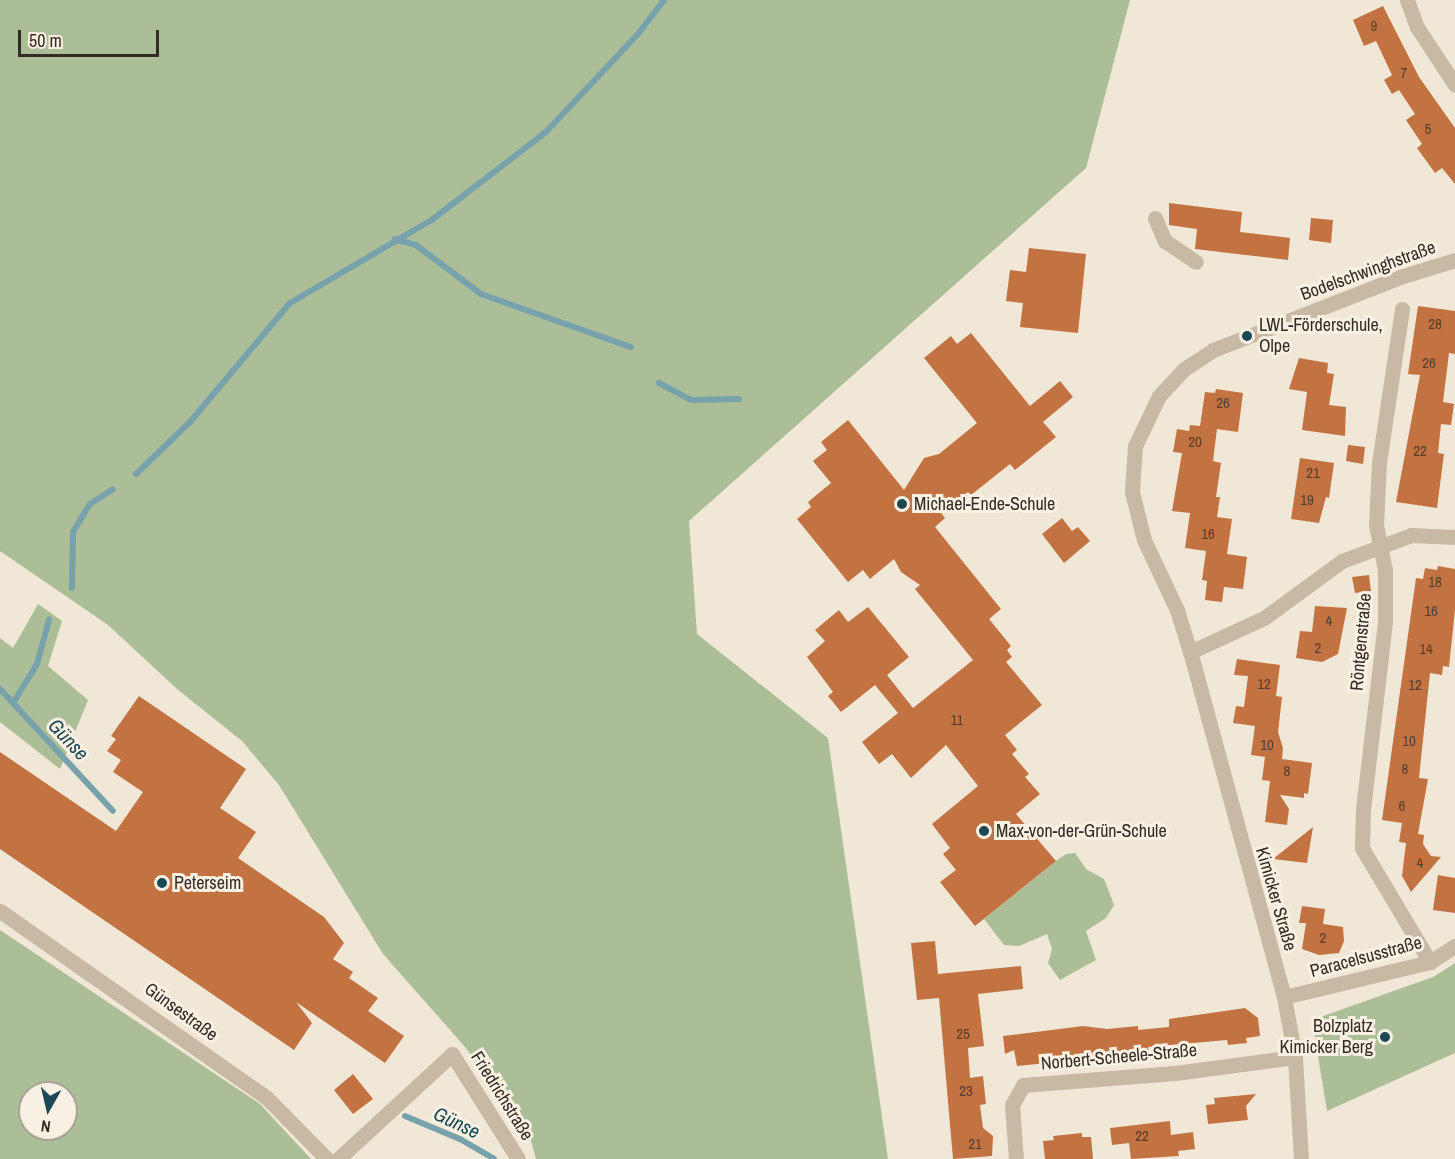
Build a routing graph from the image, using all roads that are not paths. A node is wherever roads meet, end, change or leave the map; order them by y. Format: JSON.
{"nodes":[{"id":1,"x":1407,"y":0,"type":"edge"},
{"id":2,"x":1455,"y":85,"type":"edge"},
{"id":3,"x":1155,"y":218,"type":"dead end"},
{"id":4,"x":1455,"y":260,"type":"edge"},
{"id":5,"x":1196,"y":262,"type":"dead end"},
{"id":6,"x":1402,"y":309,"type":"dead end"},
{"id":7,"x":1455,"y":537,"type":"edge"},
{"id":8,"x":1380,"y":547,"type":"junction"},
{"id":9,"x":1191,"y":652,"type":"junction"},
{"id":10,"x":0,"y":911,"type":"edge"},
{"id":11,"x":1455,"y":946,"type":"edge"},
{"id":12,"x":1430,"y":962,"type":"junction"},
{"id":13,"x":1284,"y":997,"type":"junction"},
{"id":14,"x":1295,"y":1057,"type":"junction"},
{"id":15,"x":327,"y":1159,"type":"edge"},
{"id":16,"x":338,"y":1159,"type":"edge"},
{"id":17,"x":518,"y":1159,"type":"edge"},
{"id":18,"x":1016,"y":1159,"type":"edge"},
{"id":19,"x":1301,"y":1159,"type":"edge"}],
"edges":[{"from":1,"to":2,"type":"street"},
{"from":3,"to":5,"type":"street"},
{"from":4,"to":9,"type":"street","name":"Bodelschwinghstraße"},
{"from":6,"to":8,"type":"street","name":"Röntgenstraße"},
{"from":7,"to":8,"type":"street"},
{"from":8,"to":9,"type":"street"},
{"from":8,"to":12,"type":"street","name":"Röntgenstraße"},
{"from":9,"to":13,"type":"street","name":"Kimicker Straße"},
{"from":10,"to":15,"type":"street","name":"Günsestraße"},
{"from":11,"to":12,"type":"street","name":"Paracelsusstraße"},
{"from":12,"to":13,"type":"street","name":"Paracelsusstraße"},
{"from":13,"to":14,"type":"street","name":"Kimicker Straße"},
{"from":14,"to":18,"type":"street","name":"Norbert-Scheele-Straße"},
{"from":14,"to":19,"type":"street","name":"Kimicker Straße"},
{"from":16,"to":17,"type":"street","name":"Friedrichstraße"}]}
